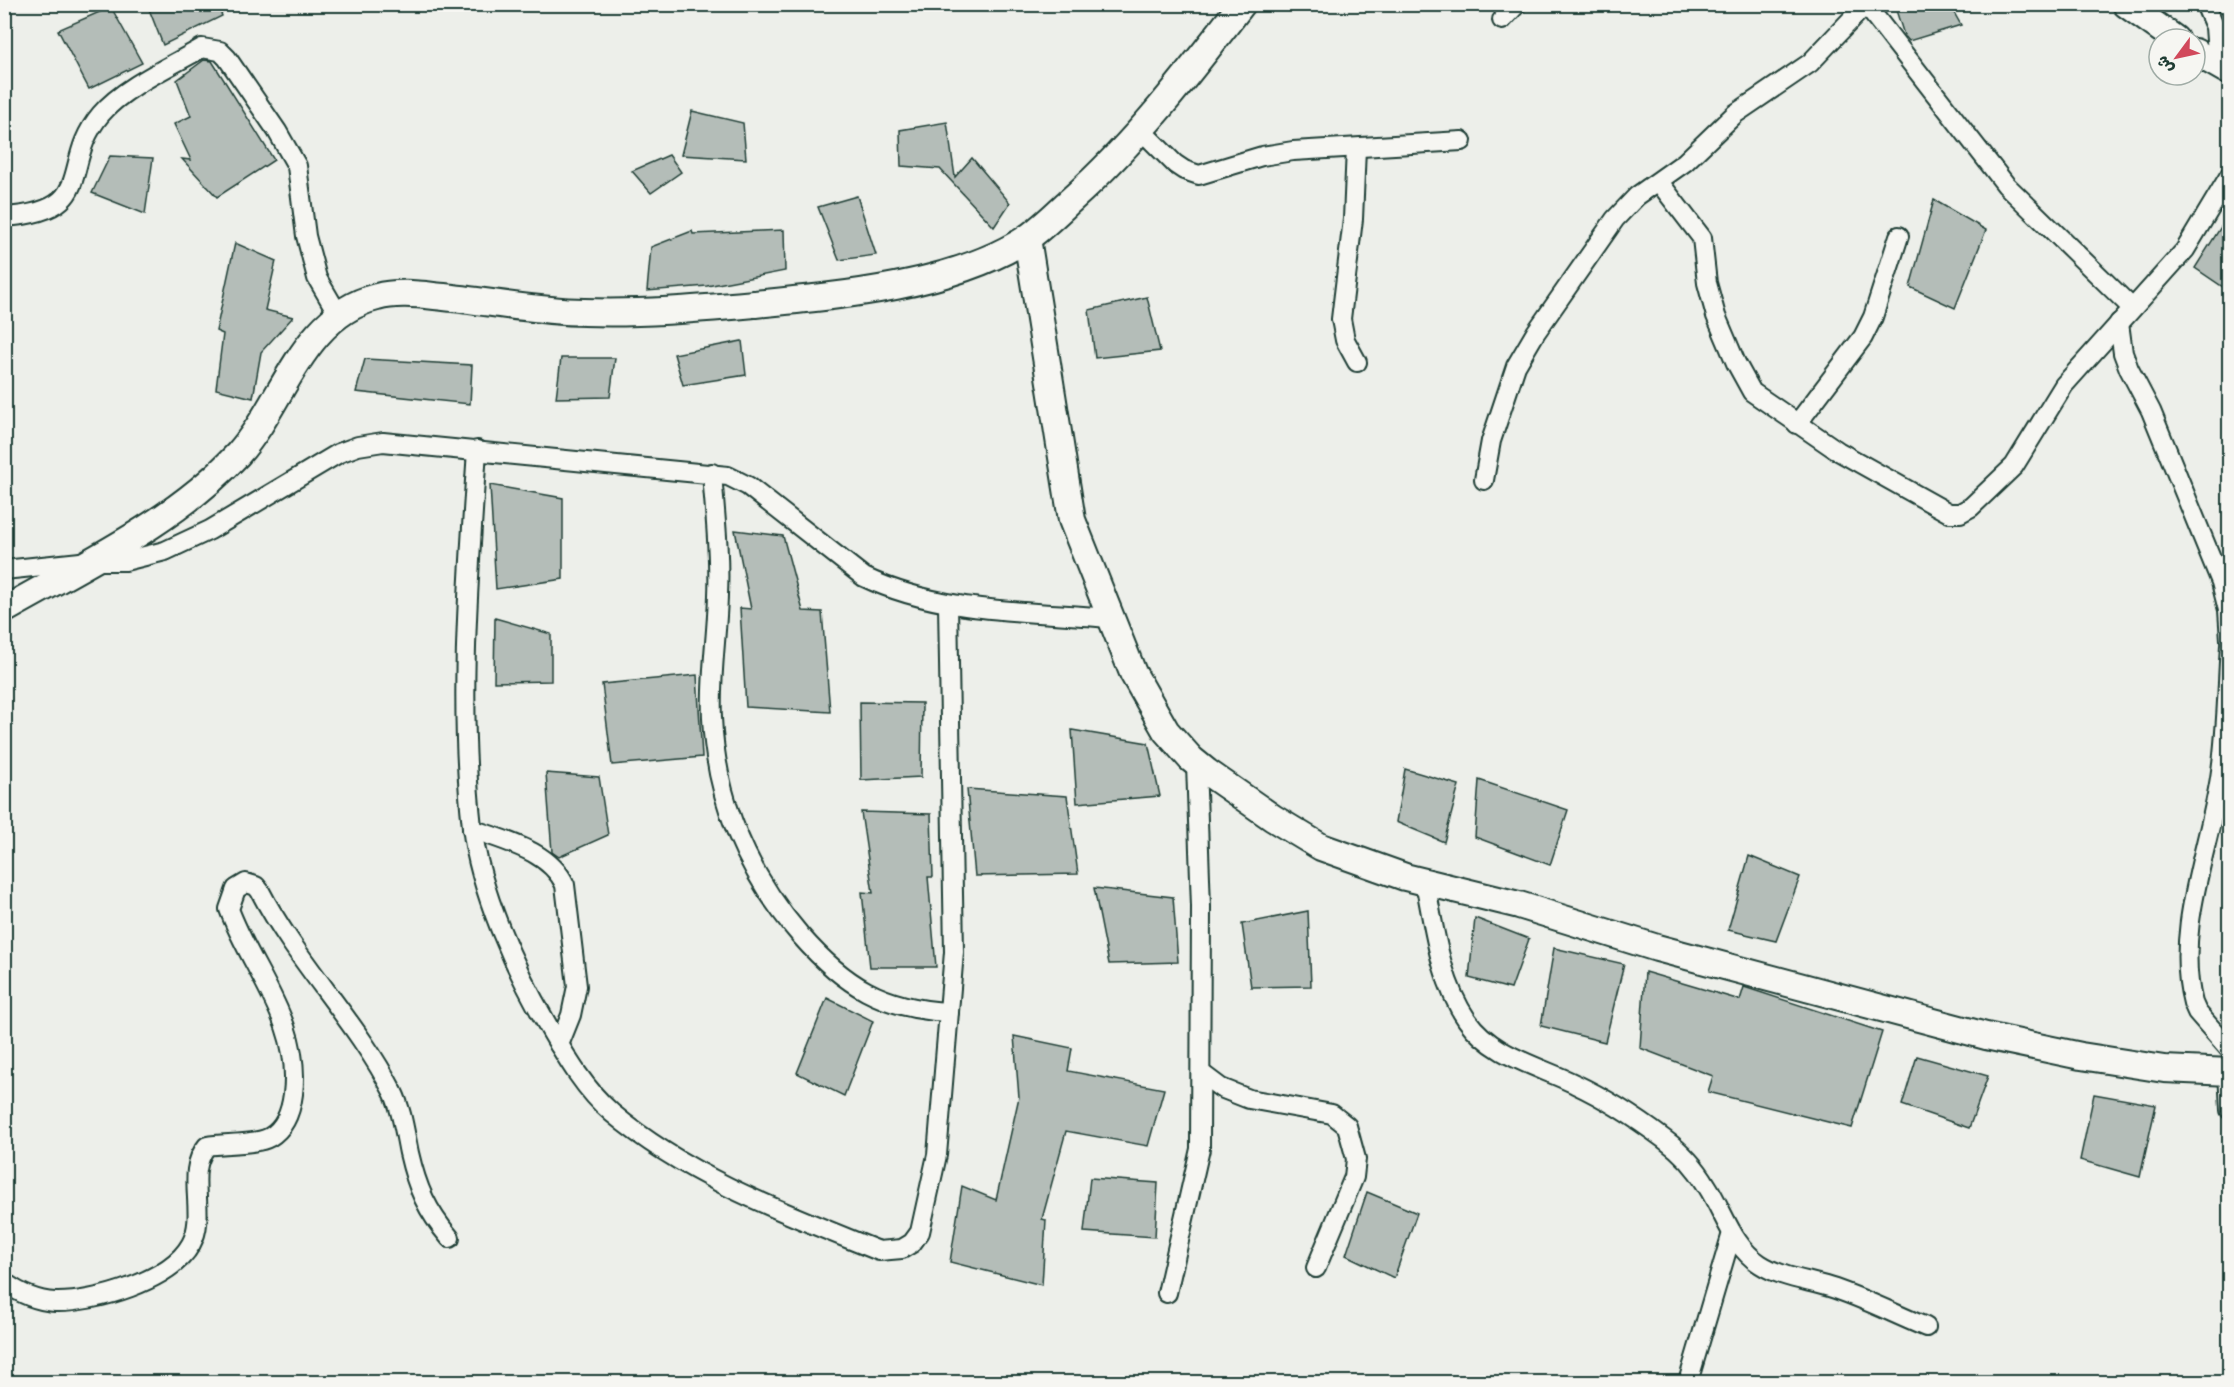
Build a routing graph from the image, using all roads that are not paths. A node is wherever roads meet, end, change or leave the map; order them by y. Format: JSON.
{"nodes":[{"id":1,"x":1242,"y":4,"type":"edge"},
{"id":2,"x":1517,"y":4,"type":"edge"},
{"id":3,"x":2126,"y":4,"type":"edge"},
{"id":4,"x":2205,"y":4,"type":"edge"},
{"id":5,"x":1866,"y":5,"type":"edge"},
{"id":6,"x":1502,"y":20,"type":"dead end"},
{"id":7,"x":2158,"y":27,"type":"edge"},
{"id":8,"x":2207,"y":59,"type":"edge"},
{"id":9,"x":2224,"y":69,"type":"edge"},
{"id":10,"x":1140,"y":129,"type":"junction"},
{"id":11,"x":1462,"y":141,"type":"dead end"},
{"id":12,"x":1356,"y":148,"type":"junction"},
{"id":13,"x":2229,"y":175,"type":"edge"},
{"id":14,"x":1659,"y":182,"type":"junction"},
{"id":15,"x":4,"y":217,"type":"edge"},
{"id":16,"x":1899,"y":236,"type":"dead end"},
{"id":17,"x":1027,"y":238,"type":"junction"},
{"id":18,"x":2132,"y":308,"type":"junction"},
{"id":19,"x":338,"y":314,"type":"junction"},
{"id":20,"x":2119,"y":323,"type":"junction"},
{"id":21,"x":1357,"y":362,"type":"dead end"},
{"id":22,"x":1797,"y":424,"type":"junction"},
{"id":23,"x":477,"y":450,"type":"junction"},
{"id":24,"x":712,"y":473,"type":"junction"},
{"id":25,"x":1484,"y":480,"type":"dead end"},
{"id":26,"x":90,"y":561,"type":"junction"},
{"id":27,"x":4,"y":570,"type":"edge"},
{"id":28,"x":948,"y":604,"type":"junction"},
{"id":29,"x":4,"y":610,"type":"edge"},
{"id":30,"x":1109,"y":618,"type":"junction"},
{"id":31,"x":2229,"y":640,"type":"edge"},
{"id":32,"x":2229,"y":645,"type":"edge"},
{"id":33,"x":1196,"y":764,"type":"junction"},
{"id":34,"x":472,"y":829,"type":"junction"},
{"id":35,"x":1425,"y":882,"type":"junction"},
{"id":36,"x":949,"y":1012,"type":"junction"},
{"id":37,"x":559,"y":1045,"type":"junction"},
{"id":38,"x":2229,"y":1064,"type":"edge"},
{"id":39,"x":1201,"y":1074,"type":"junction"},
{"id":40,"x":2229,"y":1110,"type":"edge"},
{"id":41,"x":1731,"y":1233,"type":"junction"},
{"id":42,"x":450,"y":1238,"type":"dead end"},
{"id":43,"x":1316,"y":1268,"type":"dead end"},
{"id":44,"x":4,"y":1282,"type":"edge"},
{"id":45,"x":1167,"y":1293,"type":"dead end"},
{"id":46,"x":1926,"y":1327,"type":"dead end"},
{"id":47,"x":1688,"y":1383,"type":"edge"}],
"edges":[{"from":1,"to":10,"type":"street"},
{"from":2,"to":6,"type":"street"},
{"from":3,"to":7,"type":"street"},
{"from":4,"to":9,"type":"street"},
{"from":5,"to":14,"type":"street"},
{"from":5,"to":18,"type":"street"},
{"from":8,"to":9,"type":"street"},
{"from":10,"to":12,"type":"street"},
{"from":10,"to":17,"type":"street"},
{"from":11,"to":12,"type":"street"},
{"from":12,"to":21,"type":"street"},
{"from":13,"to":18,"type":"street"},
{"from":14,"to":22,"type":"street"},
{"from":14,"to":25,"type":"street"},
{"from":15,"to":19,"type":"street"},
{"from":16,"to":22,"type":"street"},
{"from":17,"to":19,"type":"street"},
{"from":17,"to":30,"type":"street"},
{"from":18,"to":20,"type":"street"},
{"from":19,"to":26,"type":"street"},
{"from":20,"to":22,"type":"street"},
{"from":20,"to":31,"type":"street"},
{"from":23,"to":24,"type":"street"},
{"from":23,"to":26,"type":"street"},
{"from":23,"to":34,"type":"street"},
{"from":24,"to":28,"type":"street"},
{"from":24,"to":36,"type":"street"},
{"from":26,"to":27,"type":"street"},
{"from":26,"to":29,"type":"street"},
{"from":28,"to":30,"type":"street"},
{"from":28,"to":36,"type":"street"},
{"from":30,"to":33,"type":"street"},
{"from":32,"to":38,"type":"street"},
{"from":33,"to":35,"type":"street"},
{"from":33,"to":39,"type":"street"},
{"from":34,"to":37,"type":"street"},
{"from":34,"to":37,"type":"street"},
{"from":35,"to":38,"type":"street"},
{"from":35,"to":41,"type":"street"},
{"from":36,"to":37,"type":"street"},
{"from":38,"to":40,"type":"street"},
{"from":39,"to":43,"type":"street"},
{"from":39,"to":45,"type":"street"},
{"from":41,"to":46,"type":"street"},
{"from":41,"to":47,"type":"street"},
{"from":42,"to":44,"type":"street"}]}
